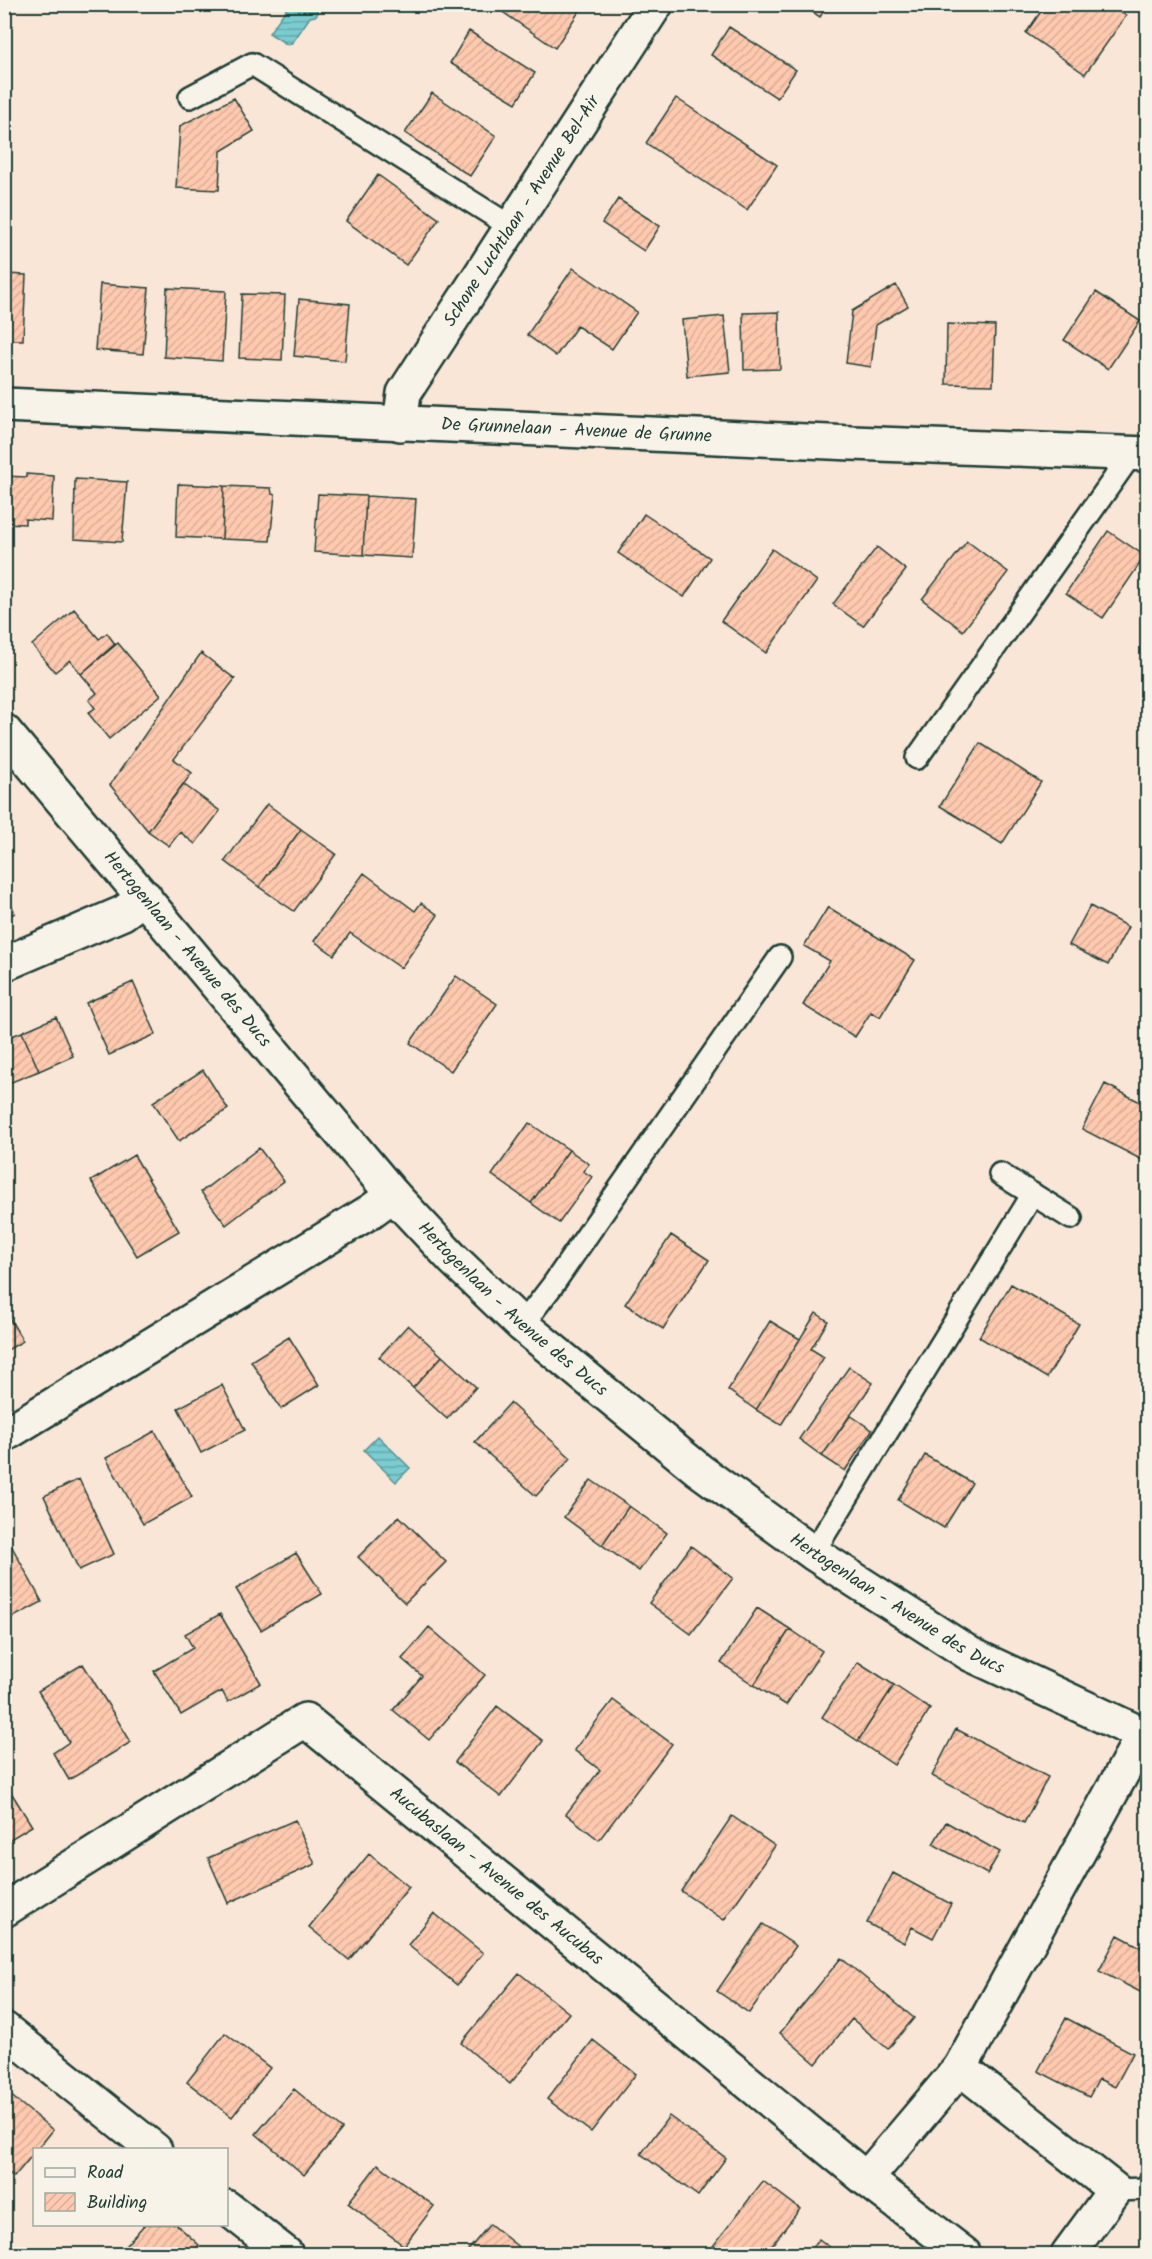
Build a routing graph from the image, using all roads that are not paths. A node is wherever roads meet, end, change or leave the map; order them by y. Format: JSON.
{"nodes":[{"id":1,"x":656,"y":4,"type":"edge"},
{"id":2,"x":190,"y":97,"type":"dead end"},
{"id":3,"x":510,"y":226,"type":"junction"},
{"id":4,"x":4,"y":405,"type":"edge"},
{"id":5,"x":400,"y":424,"type":"junction"},
{"id":6,"x":1140,"y":453,"type":"edge"},
{"id":7,"x":4,"y":731,"type":"edge"},
{"id":8,"x":917,"y":758,"type":"dead end"},
{"id":9,"x":145,"y":897,"type":"junction"},
{"id":10,"x":780,"y":957,"type":"dead end"},
{"id":11,"x":4,"y":964,"type":"edge"},
{"id":12,"x":1000,"y":1174,"type":"dead end"},
{"id":13,"x":1033,"y":1194,"type":"junction"},
{"id":14,"x":393,"y":1195,"type":"junction"},
{"id":15,"x":1071,"y":1218,"type":"dead end"},
{"id":16,"x":522,"y":1324,"type":"junction"},
{"id":17,"x":4,"y":1435,"type":"edge"},
{"id":18,"x":813,"y":1553,"type":"junction"},
{"id":19,"x":1145,"y":1736,"type":"edge"},
{"id":20,"x":4,"y":1910,"type":"edge"},
{"id":21,"x":4,"y":2029,"type":"edge"},
{"id":22,"x":960,"y":2068,"type":"junction"},
{"id":23,"x":153,"y":2148,"type":"edge"},
{"id":24,"x":866,"y":2180,"type":"junction"},
{"id":25,"x":1148,"y":2184,"type":"edge"},
{"id":26,"x":1115,"y":2190,"type":"junction"},
{"id":27,"x":228,"y":2209,"type":"edge"},
{"id":28,"x":286,"y":2254,"type":"edge"},
{"id":29,"x":964,"y":2254,"type":"edge"},
{"id":30,"x":1068,"y":2254,"type":"edge"}],
"edges":[{"from":1,"to":3,"type":"street","name":"Schone Luchtlaan - Avenue Bel-Air"},
{"from":2,"to":3,"type":"lane"},
{"from":3,"to":5,"type":"street","name":"Schone Luchtlaan - Avenue Bel-Air"},
{"from":4,"to":5,"type":"street","name":"De Grunnelaan - Avenue de Grunne"},
{"from":5,"to":6,"type":"street","name":"De Grunnelaan - Avenue de Grunne"},
{"from":6,"to":8,"type":"lane"},
{"from":7,"to":9,"type":"street","name":"Hertogenlaan - Avenue des Ducs"},
{"from":9,"to":11,"type":"street"},
{"from":9,"to":14,"type":"street","name":"Hertogenlaan - Avenue des Ducs"},
{"from":10,"to":16,"type":"lane"},
{"from":12,"to":13,"type":"lane"},
{"from":13,"to":15,"type":"lane"},
{"from":13,"to":18,"type":"lane"},
{"from":14,"to":16,"type":"street","name":"Hertogenlaan - Avenue des Ducs"},
{"from":14,"to":17,"type":"street"},
{"from":16,"to":18,"type":"street","name":"Hertogenlaan - Avenue des Ducs"},
{"from":18,"to":19,"type":"street","name":"Hertogenlaan - Avenue des Ducs"},
{"from":19,"to":22,"type":"street"},
{"from":20,"to":24,"type":"street","name":"Aucubaslaan - Avenue des Aucubas"},
{"from":21,"to":23,"type":"street"},
{"from":22,"to":24,"type":"street"},
{"from":22,"to":26,"type":"street"},
{"from":24,"to":29,"type":"street","name":"Aucubaslaan - Avenue des Aucubas"},
{"from":25,"to":26,"type":"lane"},
{"from":26,"to":30,"type":"street"},
{"from":27,"to":28,"type":"street"}]}
